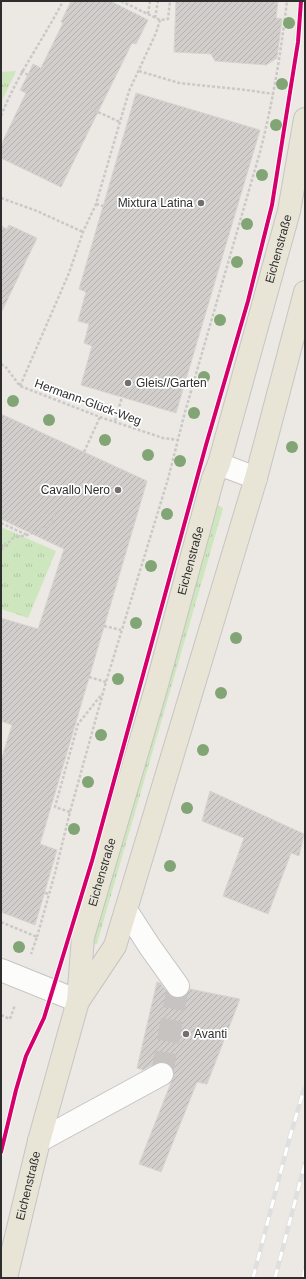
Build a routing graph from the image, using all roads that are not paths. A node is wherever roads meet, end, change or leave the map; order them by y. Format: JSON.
{"nodes":[{"id":1,"x":305,"y":119,"type":"edge"},
{"id":2,"x":305,"y":292,"type":"edge"},
{"id":3,"x":219,"y":464,"type":"junction"},
{"id":4,"x":256,"y":478,"type":"junction"},
{"id":5,"x":126,"y":910,"type":"junction"},
{"id":6,"x":1,"y":970,"type":"edge"},
{"id":7,"x":178,"y":986,"type":"dead end"},
{"id":8,"x":78,"y":1001,"type":"junction"},
{"id":9,"x":162,"y":1074,"type":"dead end"},
{"id":10,"x":39,"y":1141,"type":"junction"},
{"id":11,"x":6,"y":1278,"type":"edge"}],
"edges":[{"from":1,"to":3,"type":"main road","name":"Eichenstraße"},
{"from":2,"to":4,"type":"main road","name":"Eichenstraße"},
{"from":3,"to":4,"type":"street"},
{"from":3,"to":8,"type":"main road","name":"Eichenstraße"},
{"from":4,"to":5,"type":"main road","name":"Eichenstraße"},
{"from":5,"to":7,"type":"street"},
{"from":5,"to":8,"type":"main road","name":"Eichenstraße"},
{"from":6,"to":8,"type":"street"},
{"from":8,"to":10,"type":"main road","name":"Eichenstraße"},
{"from":9,"to":10,"type":"street"},
{"from":10,"to":11,"type":"main road","name":"Eichenstraße"}]}
